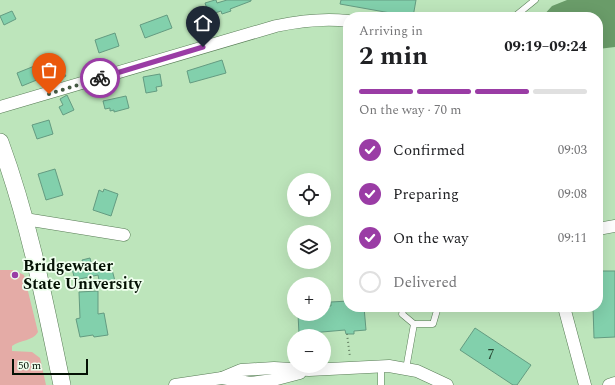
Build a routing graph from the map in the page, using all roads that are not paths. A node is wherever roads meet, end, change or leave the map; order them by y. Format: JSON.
{"nodes":[{"id":1,"x":535,"y":0,"type":"edge"},
{"id":2,"x":520,"y":12,"type":"edge"},
{"id":3,"x":343,"y":21,"type":"edge"},
{"id":4,"x":0,"y":107,"type":"edge"},
{"id":5,"x":0,"y":142,"type":"edge"},
{"id":6,"x":25,"y":220,"type":"junction"},
{"id":7,"x":615,"y":226,"type":"edge"},
{"id":8,"x":603,"y":228,"type":"edge"},
{"id":9,"x":124,"y":236,"type":"dead end"},
{"id":10,"x":403,"y":312,"type":"edge"},
{"id":11,"x":437,"y":312,"type":"edge"},
{"id":12,"x":565,"y":312,"type":"edge"},
{"id":13,"x":414,"y":324,"type":"junction"},
{"id":14,"x":381,"y":366,"type":"junction"},
{"id":15,"x":406,"y":368,"type":"junction"},
{"id":16,"x":615,"y":383,"type":"edge"},
{"id":17,"x":62,"y":385,"type":"edge"},
{"id":18,"x":175,"y":385,"type":"edge"},
{"id":19,"x":381,"y":385,"type":"edge"},
{"id":20,"x":447,"y":385,"type":"edge"},
{"id":21,"x":585,"y":385,"type":"edge"},
{"id":22,"x":609,"y":385,"type":"edge"}],
"edges":[{"from":1,"to":2,"type":"lane"},
{"from":3,"to":4,"type":"street"},
{"from":5,"to":6,"type":"main road"},
{"from":6,"to":9,"type":"street"},
{"from":6,"to":17,"type":"main road"},
{"from":7,"to":8,"type":"street"},
{"from":10,"to":13,"type":"lane"},
{"from":11,"to":13,"type":"lane"},
{"from":12,"to":21,"type":"street"},
{"from":13,"to":15,"type":"lane"},
{"from":14,"to":15,"type":"street"},
{"from":14,"to":18,"type":"street"},
{"from":14,"to":19,"type":"lane"},
{"from":15,"to":20,"type":"street"},
{"from":16,"to":22,"type":"street"}]}
